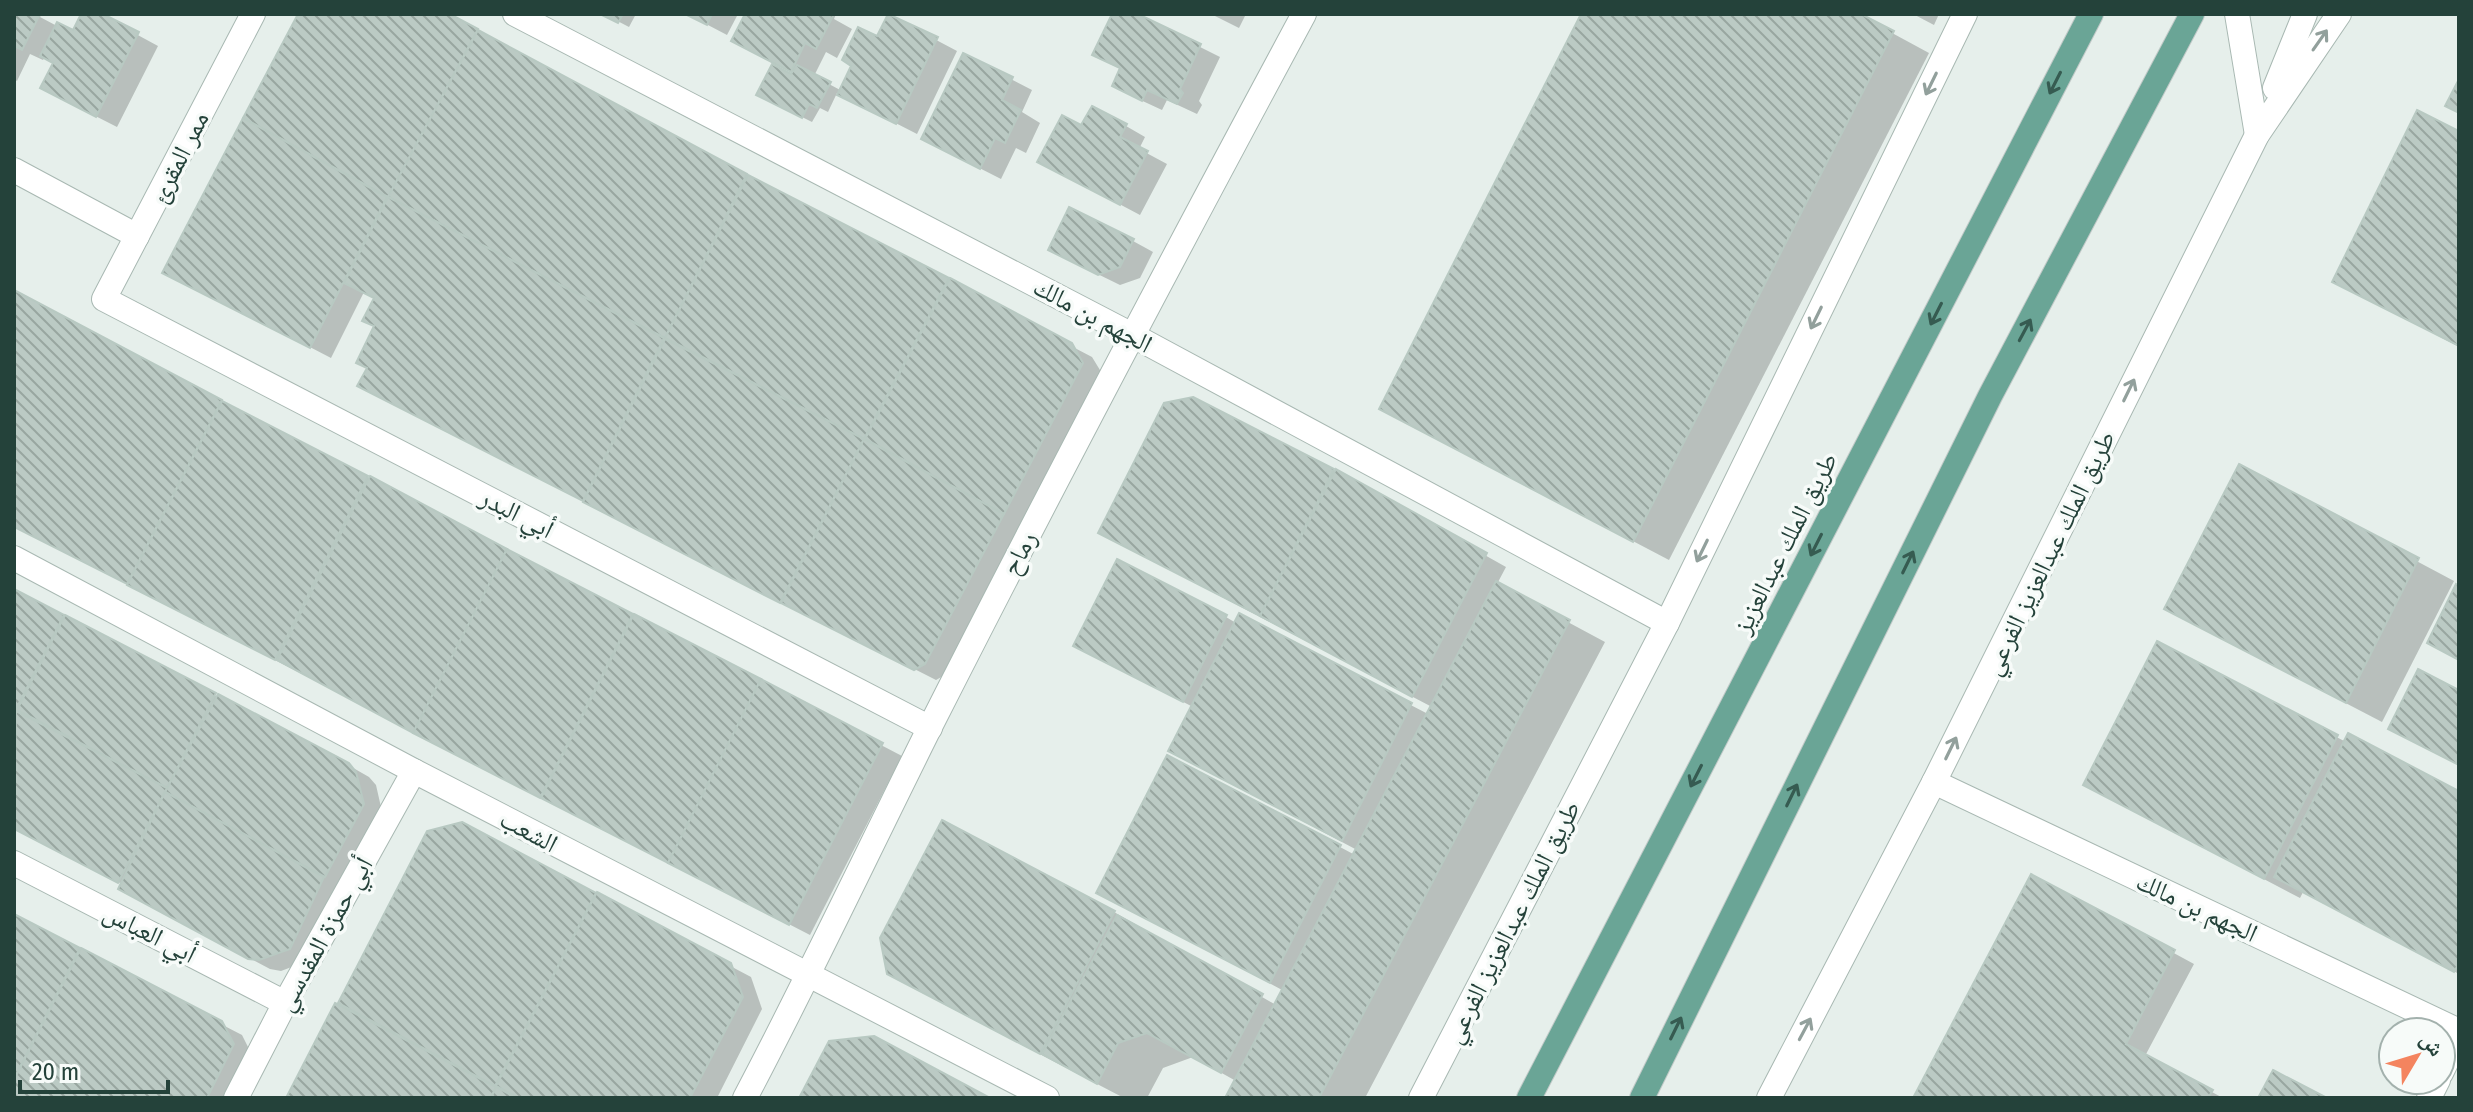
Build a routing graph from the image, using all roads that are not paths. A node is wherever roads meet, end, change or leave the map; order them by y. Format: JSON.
{"nodes":[{"id":1,"x":253,"y":14,"type":"edge"},
{"id":2,"x":515,"y":14,"type":"edge"},
{"id":3,"x":1304,"y":14,"type":"edge"},
{"id":4,"x":1965,"y":14,"type":"edge"},
{"id":5,"x":2091,"y":14,"type":"edge"},
{"id":6,"x":2192,"y":14,"type":"edge"},
{"id":7,"x":2237,"y":14,"type":"edge"},
{"id":8,"x":2305,"y":14,"type":"edge"},
{"id":9,"x":2339,"y":14,"type":"edge"},
{"id":10,"x":2257,"y":135,"type":"junction"},
{"id":11,"x":14,"y":170,"type":"edge"},
{"id":12,"x":137,"y":236,"type":"junction"},
{"id":13,"x":104,"y":299,"type":"joint"},
{"id":14,"x":1132,"y":335,"type":"junction"},
{"id":15,"x":14,"y":558,"type":"edge"},
{"id":16,"x":1667,"y":623,"type":"junction"},
{"id":17,"x":930,"y":728,"type":"junction"},
{"id":18,"x":414,"y":771,"type":"junction"},
{"id":19,"x":1934,"y":782,"type":"junction"},
{"id":20,"x":14,"y":863,"type":"edge"},
{"id":21,"x":809,"y":977,"type":"junction"},
{"id":22,"x":285,"y":1003,"type":"junction"},
{"id":23,"x":2459,"y":1034,"type":"edge"},
{"id":24,"x":236,"y":1098,"type":"edge"},
{"id":25,"x":745,"y":1098,"type":"edge"},
{"id":26,"x":1047,"y":1098,"type":"edge"},
{"id":27,"x":1421,"y":1098,"type":"edge"},
{"id":28,"x":1529,"y":1098,"type":"edge"},
{"id":29,"x":1642,"y":1098,"type":"edge"},
{"id":30,"x":1769,"y":1098,"type":"edge"}],
"edges":[{"from":1,"to":12,"type":"street","name":"ممر المقرئ"},
{"from":2,"to":14,"type":"street","name":"الجهم بن مالك"},
{"from":3,"to":14,"type":"street","name":"رماح"},
{"from":4,"to":16,"type":"street","name":"طريق الملك عبدالعزيز الفرعي","one_way":true},
{"from":5,"to":28,"type":"main road","name":"طريق الملك عبدالعزيز","one_way":true},
{"from":29,"to":6,"type":"main road","one_way":true},
{"from":7,"to":10,"type":"street"},
{"from":8,"to":10,"type":"street"},
{"from":10,"to":9,"type":"street","name":"طريق الملك عبدالعزيز الفرعي","one_way":true},
{"from":19,"to":10,"type":"street","name":"طريق الملك عبدالعزيز الفرعي","one_way":true},
{"from":11,"to":12,"type":"street"},
{"from":12,"to":13,"type":"street","name":"ممر المقرئ"},
{"from":13,"to":17,"type":"street","name":"أبي البدر"},
{"from":14,"to":16,"type":"street","name":"الجهم بن مالك"},
{"from":14,"to":17,"type":"street","name":"رماح"},
{"from":15,"to":18,"type":"street","name":"الشعب"},
{"from":16,"to":27,"type":"street","name":"طريق الملك عبدالعزيز الفرعي"},
{"from":17,"to":21,"type":"street","name":"رماح"},
{"from":18,"to":21,"type":"street","name":"الشعب"},
{"from":18,"to":22,"type":"street","name":"أبي حمزة المقدسي"},
{"from":19,"to":23,"type":"street","name":"الجهم بن مالك"},
{"from":30,"to":19,"type":"street","name":"طريق الملك عبدالعزيز الفرعي","one_way":true},
{"from":20,"to":22,"type":"street","name":"أبي العباس"},
{"from":21,"to":25,"type":"street","name":"رماح"},
{"from":21,"to":26,"type":"street","name":"الشعب"},
{"from":22,"to":24,"type":"street","name":"أبي حمزة المقدسي"}]}
